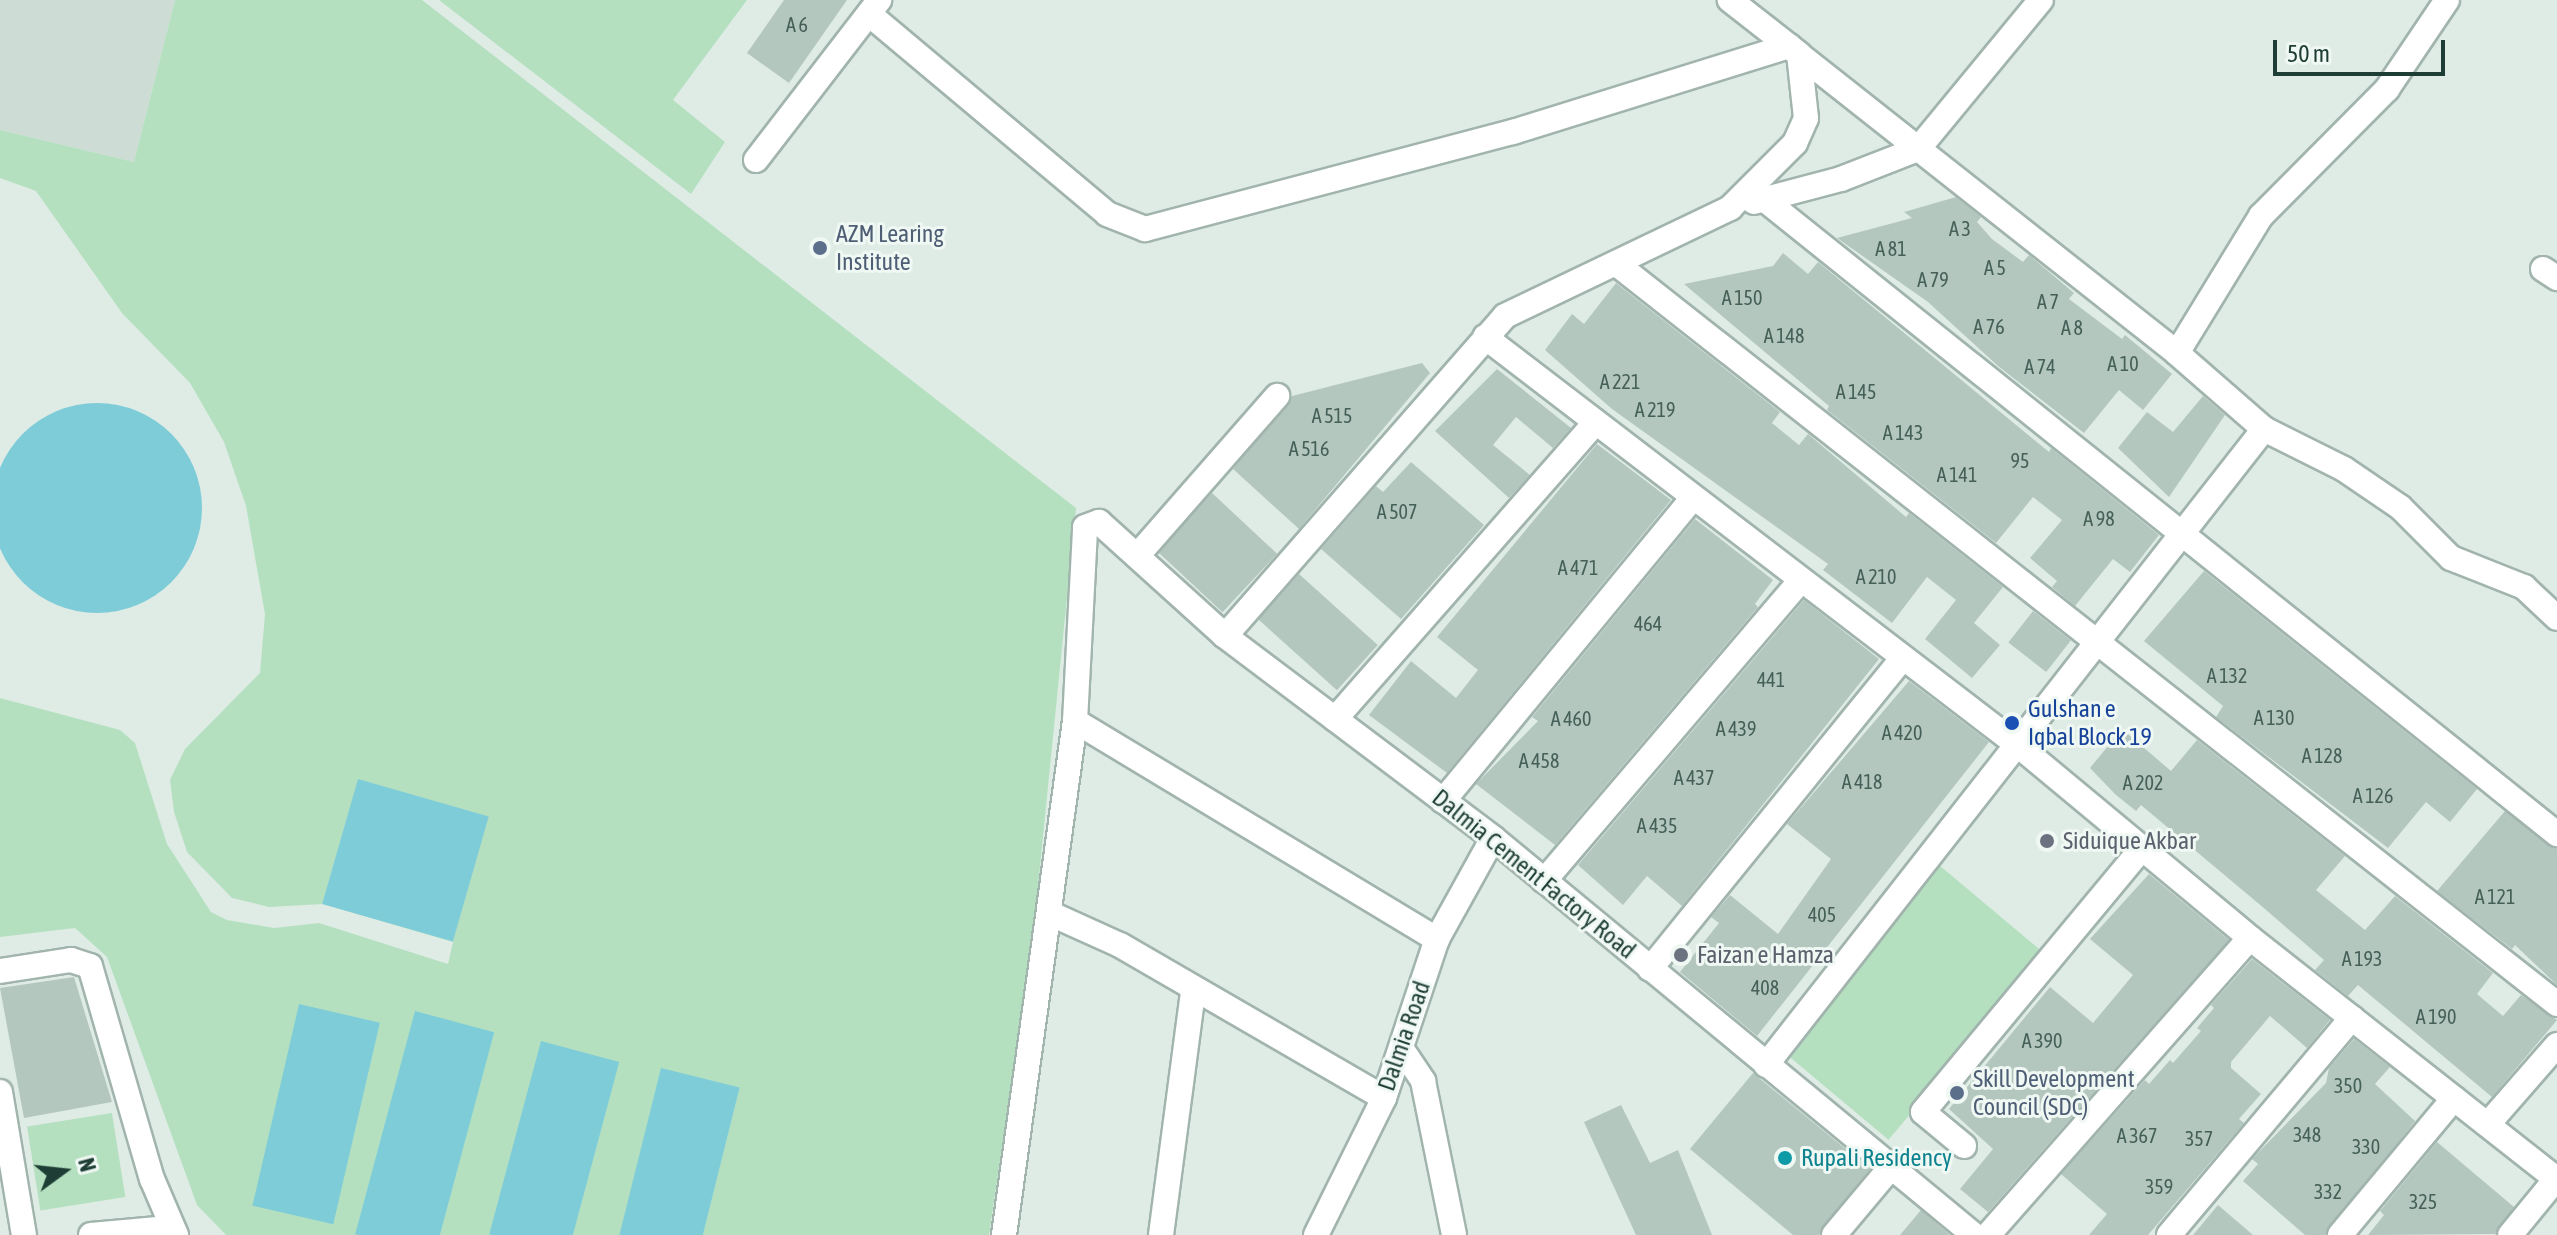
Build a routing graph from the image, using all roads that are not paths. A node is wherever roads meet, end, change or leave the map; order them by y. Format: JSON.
{"nodes":[{"id":1,"x":1730,"y":0,"type":"edge"},
{"id":2,"x":2041,"y":0,"type":"edge"},
{"id":3,"x":2447,"y":0,"type":"edge"},
{"id":4,"x":874,"y":7,"type":"edge"},
{"id":5,"x":1794,"y":50,"type":"junction"},
{"id":6,"x":1918,"y":149,"type":"junction"},
{"id":7,"x":756,"y":160,"type":"dead end"},
{"id":8,"x":1765,"y":200,"type":"junction"},
{"id":9,"x":1730,"y":208,"type":"junction"},
{"id":10,"x":1618,"y":265,"type":"junction"},
{"id":11,"x":1485,"y":337,"type":"junction"},
{"id":12,"x":2177,"y":353,"type":"junction"},
{"id":13,"x":1277,"y":396,"type":"dead end"},
{"id":14,"x":1595,"y":423,"type":"junction"},
{"id":15,"x":2264,"y":429,"type":"junction"},
{"id":16,"x":1692,"y":499,"type":"junction"},
{"id":17,"x":2181,"y":532,"type":"junction"},
{"id":18,"x":1137,"y":556,"type":"junction"},
{"id":19,"x":1800,"y":581,"type":"junction"},
{"id":20,"x":2557,"y":618,"type":"edge"},
{"id":21,"x":1225,"y":636,"type":"junction"},
{"id":22,"x":2098,"y":641,"type":"junction"},
{"id":23,"x":1903,"y":658,"type":"junction"},
{"id":24,"x":1335,"y":719,"type":"junction"},
{"id":25,"x":1075,"y":721,"type":"junction"},
{"id":26,"x":2019,"y":746,"type":"junction"},
{"id":27,"x":1443,"y":801,"type":"junction"},
{"id":28,"x":2557,"y":834,"type":"edge"},
{"id":29,"x":1493,"y":838,"type":"junction"},
{"id":30,"x":2141,"y":849,"type":"junction"},
{"id":31,"x":1544,"y":881,"type":"junction"},
{"id":32,"x":1049,"y":913,"type":"junction"},
{"id":33,"x":2250,"y":938,"type":"junction"},
{"id":34,"x":1437,"y":939,"type":"junction"},
{"id":35,"x":1650,"y":969,"type":"junction"},
{"id":36,"x":0,"y":971,"type":"edge"},
{"id":37,"x":1193,"y":991,"type":"junction"},
{"id":38,"x":2557,"y":1004,"type":"edge"},
{"id":39,"x":2352,"y":1018,"type":"junction"},
{"id":40,"x":2557,"y":1045,"type":"edge"},
{"id":41,"x":1401,"y":1048,"type":"junction"},
{"id":42,"x":1766,"y":1065,"type":"junction"},
{"id":43,"x":0,"y":1092,"type":"edge"},
{"id":44,"x":1384,"y":1098,"type":"junction"},
{"id":45,"x":2454,"y":1098,"type":"junction"},
{"id":46,"x":2488,"y":1124,"type":"junction"},
{"id":47,"x":1964,"y":1146,"type":"dead end"},
{"id":48,"x":1891,"y":1167,"type":"junction"},
{"id":49,"x":2556,"y":1179,"type":"edge"},
{"id":50,"x":172,"y":1232,"type":"edge"},
{"id":51,"x":24,"y":1235,"type":"edge"},
{"id":52,"x":91,"y":1235,"type":"edge"},
{"id":53,"x":1004,"y":1235,"type":"edge"},
{"id":54,"x":1161,"y":1235,"type":"edge"},
{"id":55,"x":1316,"y":1235,"type":"edge"},
{"id":56,"x":1454,"y":1235,"type":"edge"},
{"id":57,"x":1834,"y":1235,"type":"edge"},
{"id":58,"x":1974,"y":1235,"type":"edge"},
{"id":59,"x":1988,"y":1235,"type":"edge"},
{"id":60,"x":2169,"y":1235,"type":"edge"},
{"id":61,"x":2340,"y":1235,"type":"edge"},
{"id":62,"x":2510,"y":1235,"type":"edge"}],
"edges":[{"from":1,"to":5,"type":"street"},
{"from":2,"to":6,"type":"street"},
{"from":3,"to":12,"type":"street"},
{"from":4,"to":5,"type":"street"},
{"from":4,"to":7,"type":"street"},
{"from":5,"to":6,"type":"street"},
{"from":5,"to":9,"type":"street"},
{"from":6,"to":8,"type":"street"},
{"from":6,"to":12,"type":"street"},
{"from":8,"to":9,"type":"street"},
{"from":8,"to":17,"type":"street"},
{"from":9,"to":10,"type":"street"},
{"from":10,"to":11,"type":"street"},
{"from":10,"to":22,"type":"street"},
{"from":11,"to":14,"type":"street"},
{"from":11,"to":21,"type":"street"},
{"from":12,"to":15,"type":"street"},
{"from":13,"to":18,"type":"street"},
{"from":14,"to":16,"type":"street"},
{"from":14,"to":24,"type":"street"},
{"from":15,"to":17,"type":"street"},
{"from":15,"to":20,"type":"street"},
{"from":16,"to":19,"type":"street"},
{"from":16,"to":27,"type":"street"},
{"from":17,"to":22,"type":"street"},
{"from":17,"to":28,"type":"street"},
{"from":18,"to":21,"type":"street","name":"Dalmia Cement Factory Road"},
{"from":18,"to":25,"type":"street","name":"Dalmia Cement Factory Road"},
{"from":19,"to":23,"type":"street"},
{"from":19,"to":31,"type":"street"},
{"from":21,"to":24,"type":"street","name":"Dalmia Cement Factory Road"},
{"from":22,"to":26,"type":"street"},
{"from":22,"to":38,"type":"street"},
{"from":23,"to":26,"type":"street"},
{"from":23,"to":35,"type":"street"},
{"from":24,"to":27,"type":"street","name":"Dalmia Cement Factory Road"},
{"from":25,"to":32,"type":"street"},
{"from":25,"to":34,"type":"street"},
{"from":26,"to":30,"type":"street"},
{"from":26,"to":42,"type":"street"},
{"from":27,"to":29,"type":"street","name":"Dalmia Cement Factory Road"},
{"from":29,"to":31,"type":"street","name":"Dalmia Cement Factory Road"},
{"from":29,"to":34,"type":"street","name":"Dalmia Road"},
{"from":30,"to":33,"type":"street"},
{"from":30,"to":47,"type":"street"},
{"from":31,"to":35,"type":"street","name":"Dalmia Cement Factory Road"},
{"from":32,"to":37,"type":"street"},
{"from":32,"to":53,"type":"street"},
{"from":33,"to":39,"type":"street"},
{"from":33,"to":59,"type":"street"},
{"from":34,"to":41,"type":"street","name":"Dalmia Road"},
{"from":35,"to":42,"type":"street","name":"Dalmia Cement Factory Road"},
{"from":36,"to":50,"type":"street"},
{"from":37,"to":44,"type":"street"},
{"from":37,"to":54,"type":"street"},
{"from":39,"to":45,"type":"street"},
{"from":39,"to":60,"type":"street"},
{"from":40,"to":46,"type":"street"},
{"from":41,"to":44,"type":"street","name":"Dalmia Road"},
{"from":41,"to":56,"type":"street"},
{"from":42,"to":48,"type":"street","name":"Dalmia Cement Factory Road"},
{"from":43,"to":51,"type":"street"},
{"from":44,"to":55,"type":"street","name":"Dalmia Road"},
{"from":45,"to":46,"type":"street"},
{"from":45,"to":61,"type":"street"},
{"from":46,"to":49,"type":"street"},
{"from":48,"to":57,"type":"street"},
{"from":48,"to":58,"type":"street","name":"Dalmia Cement Factory Road"},
{"from":49,"to":62,"type":"street"},
{"from":50,"to":52,"type":"street"}]}
